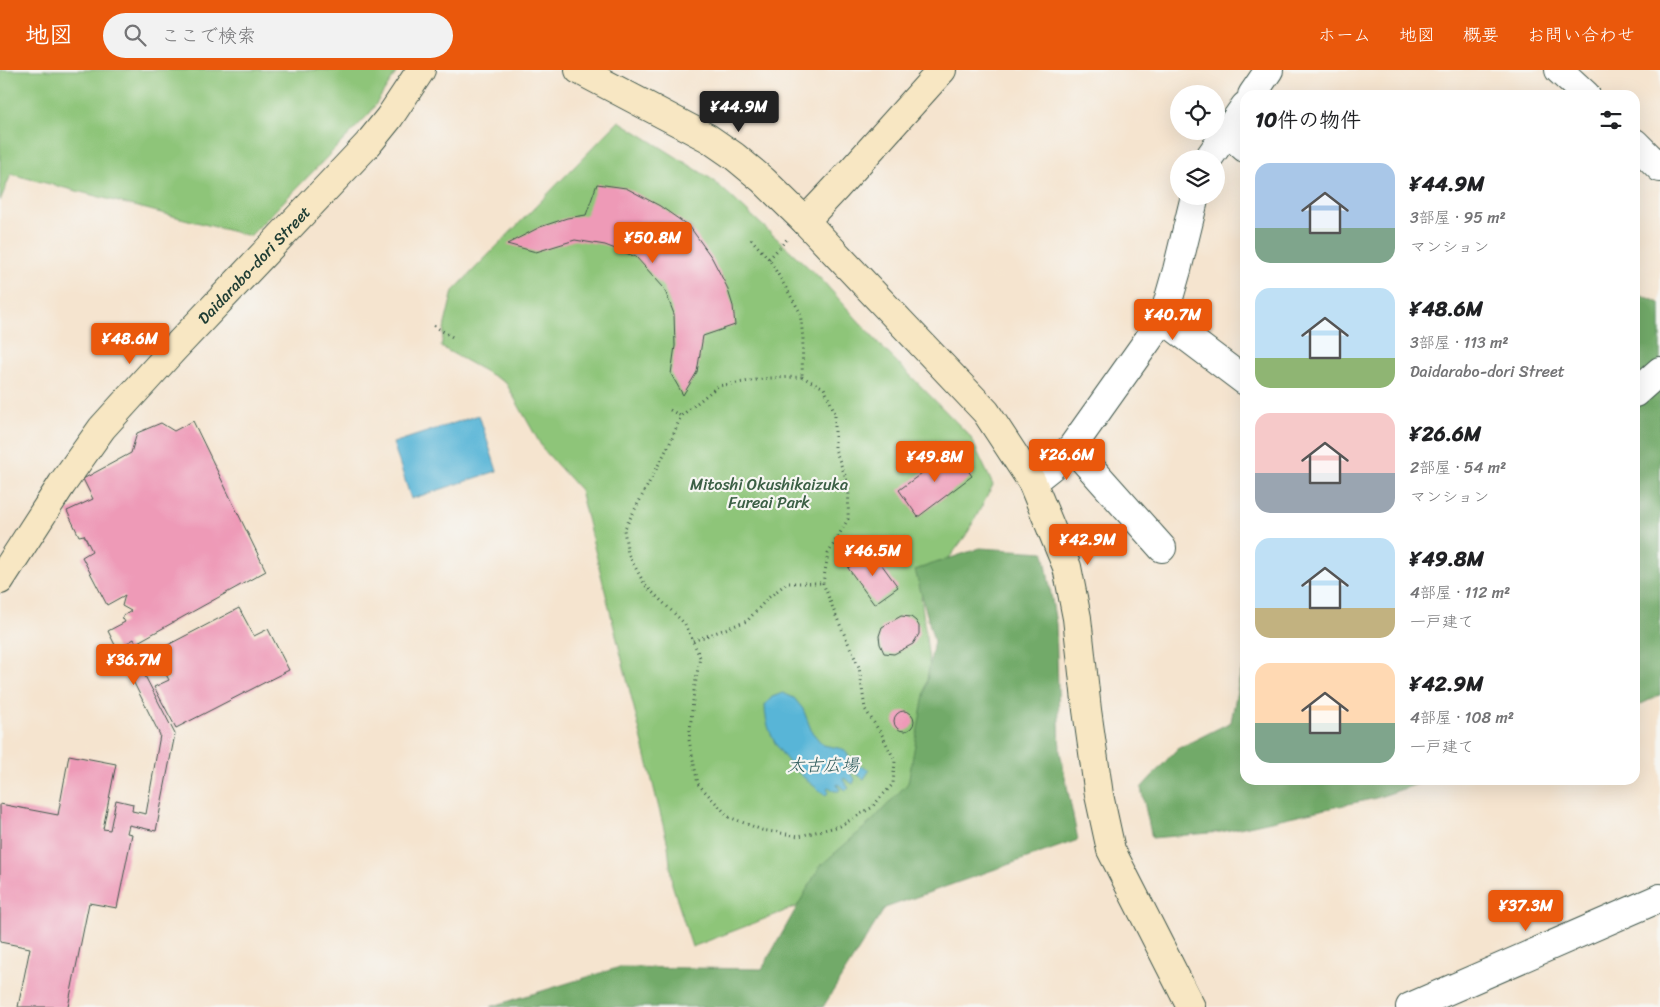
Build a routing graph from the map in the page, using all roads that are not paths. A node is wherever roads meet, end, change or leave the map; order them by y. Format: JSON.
{"nodes":[{"id":1,"x":421,"y":70,"type":"edge"},
{"id":2,"x":579,"y":70,"type":"edge"},
{"id":3,"x":942,"y":70,"type":"edge"},
{"id":4,"x":1269,"y":70,"type":"edge"},
{"id":5,"x":1559,"y":70,"type":"edge"},
{"id":6,"x":1255,"y":90,"type":"edge"},
{"id":7,"x":1581,"y":90,"type":"edge"},
{"id":8,"x":1240,"y":124,"type":"edge"},
{"id":9,"x":1236,"y":139,"type":"edge"},
{"id":10,"x":1640,"y":148,"type":"edge"},
{"id":11,"x":1221,"y":150,"type":"edge"},
{"id":12,"x":1660,"y":168,"type":"edge"},
{"id":13,"x":1193,"y":205,"type":"edge"},
{"id":14,"x":805,"y":221,"type":"junction"},
{"id":15,"x":1163,"y":318,"type":"junction"},
{"id":16,"x":1660,"y":371,"type":"edge"},
{"id":17,"x":1240,"y":377,"type":"edge"},
{"id":18,"x":1640,"y":389,"type":"edge"},
{"id":19,"x":1072,"y":446,"type":"junction"},
{"id":20,"x":1032,"y":482,"type":"junction"},
{"id":21,"x":1162,"y":548,"type":"dead end"},
{"id":22,"x":0,"y":580,"type":"edge"},
{"id":23,"x":1660,"y":898,"type":"edge"},
{"id":24,"x":1190,"y":1007,"type":"edge"},
{"id":25,"x":1410,"y":1007,"type":"edge"}],
"edges":[{"from":1,"to":22,"type":"street","name":"Daidarabo-dori Street"},
{"from":2,"to":14,"type":"street"},
{"from":3,"to":14,"type":"street"},
{"from":4,"to":6,"type":"street"},
{"from":5,"to":7,"type":"street"},
{"from":8,"to":9,"type":"street"},
{"from":9,"to":11,"type":"street"},
{"from":10,"to":12,"type":"street"},
{"from":13,"to":15,"type":"street"},
{"from":14,"to":20,"type":"street"},
{"from":15,"to":17,"type":"street"},
{"from":15,"to":19,"type":"street"},
{"from":16,"to":18,"type":"street"},
{"from":19,"to":20,"type":"street"},
{"from":19,"to":21,"type":"street"},
{"from":20,"to":24,"type":"street"},
{"from":23,"to":25,"type":"street"}]}
